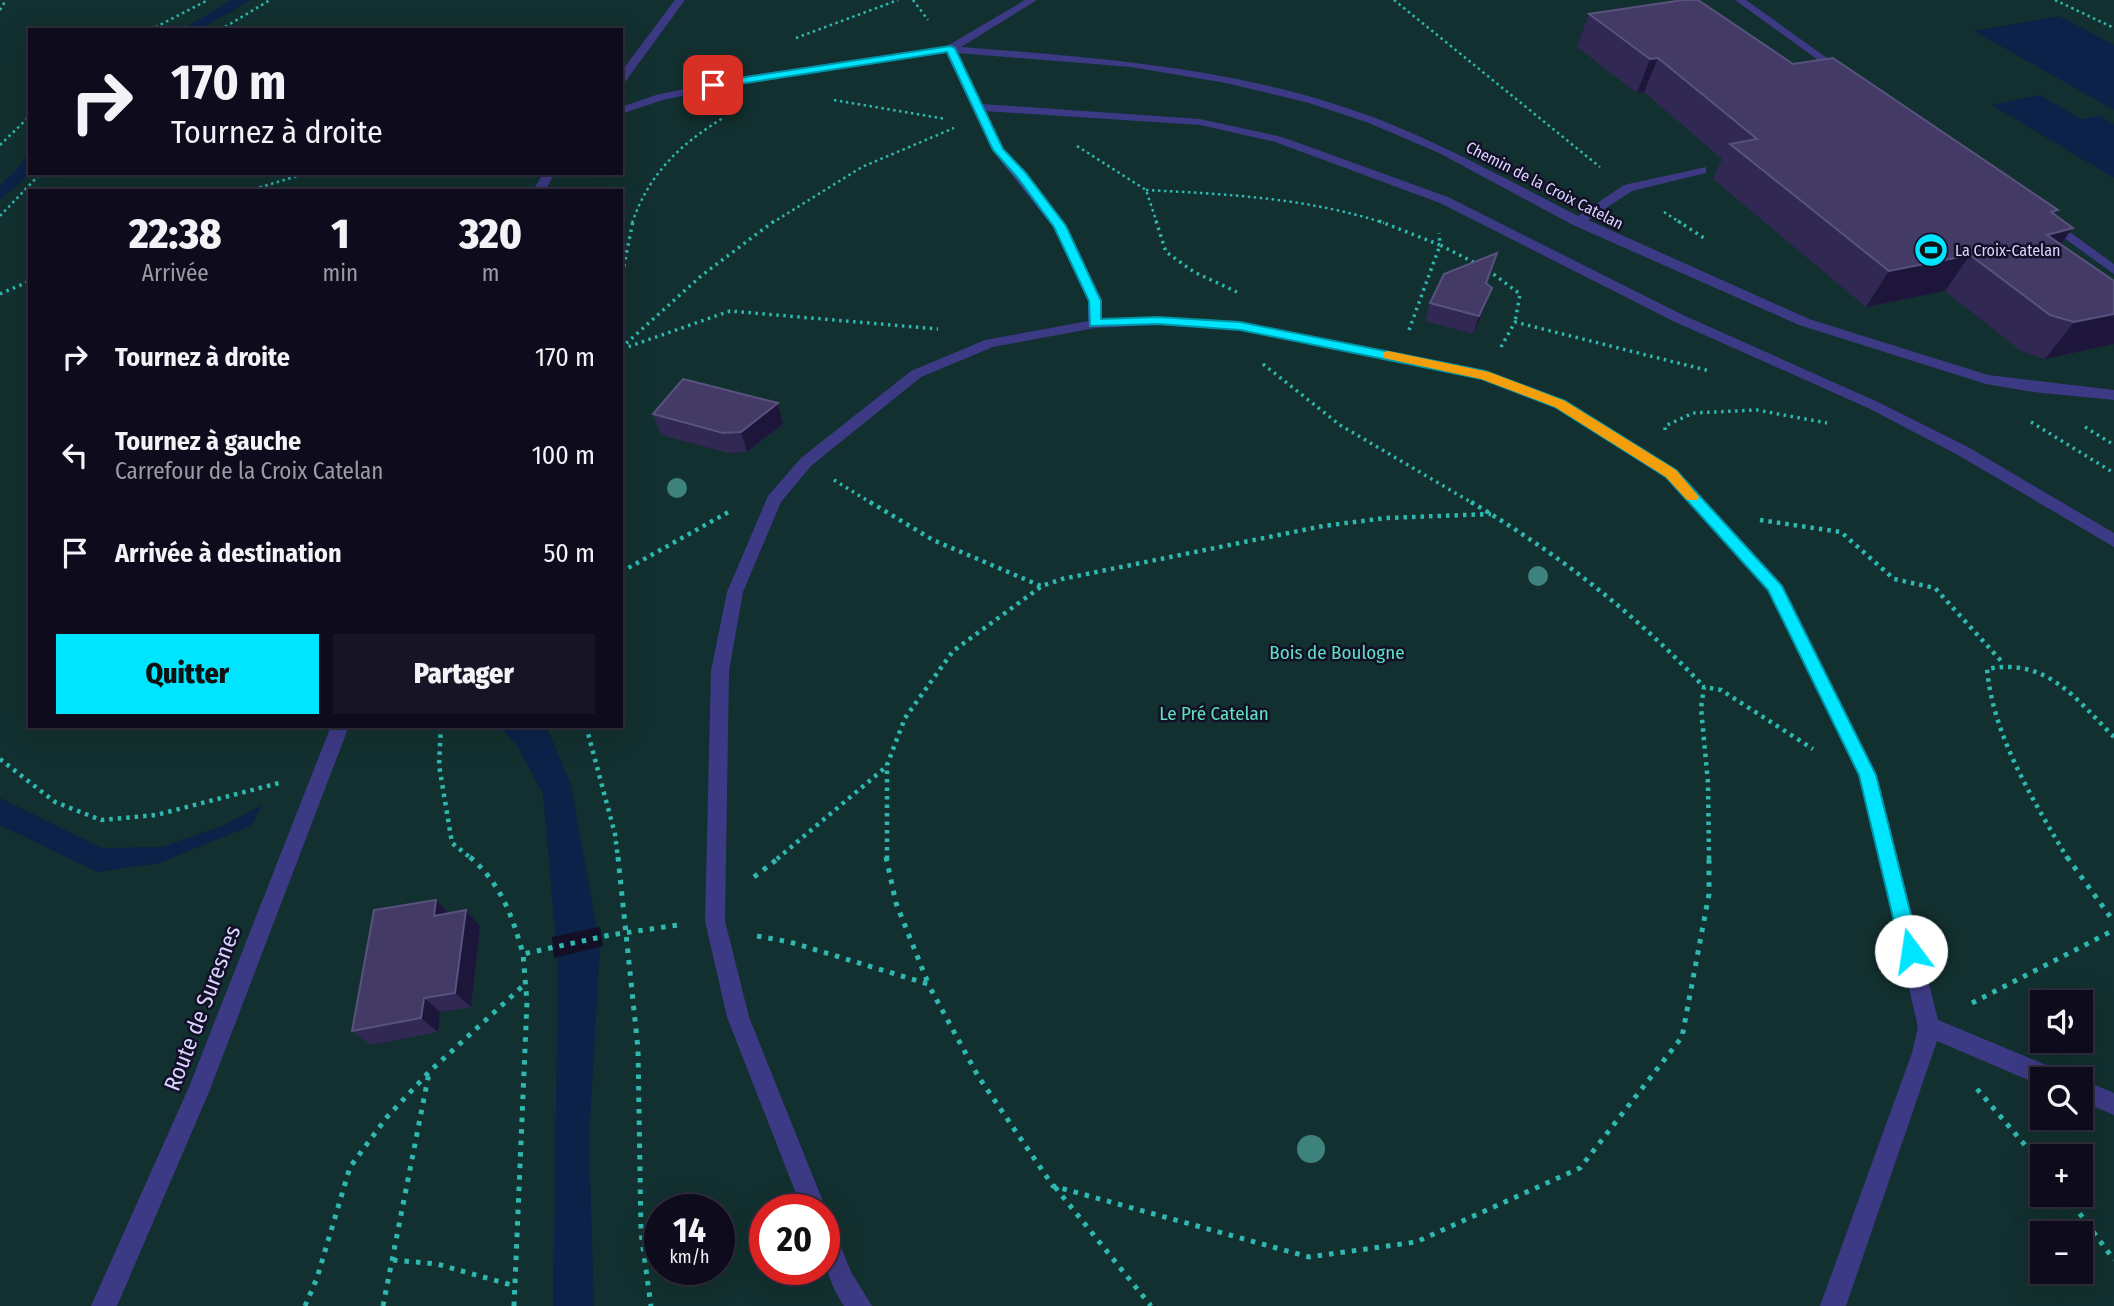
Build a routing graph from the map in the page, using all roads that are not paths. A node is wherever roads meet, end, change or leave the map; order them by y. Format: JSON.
{"nodes":[{"id":1,"x":680,"y":0,"type":"edge"},
{"id":2,"x":1032,"y":0,"type":"edge"},
{"id":3,"x":1740,"y":0,"type":"edge"},
{"id":4,"x":950,"y":48,"type":"junction"},
{"id":5,"x":623,"y":77,"type":"edge"},
{"id":6,"x":1852,"y":79,"type":"edge"},
{"id":7,"x":623,"y":110,"type":"edge"},
{"id":8,"x":981,"y":113,"type":"junction"},
{"id":9,"x":1702,"y":170,"type":"dead end"},
{"id":10,"x":2040,"y":214,"type":"edge"},
{"id":11,"x":1577,"y":222,"type":"junction"},
{"id":12,"x":2114,"y":270,"type":"edge"},
{"id":13,"x":1095,"y":324,"type":"junction"},
{"id":14,"x":2114,"y":395,"type":"edge"},
{"id":15,"x":2114,"y":541,"type":"edge"},
{"id":16,"x":339,"y":728,"type":"edge"},
{"id":17,"x":1929,"y":1027,"type":"junction"},
{"id":18,"x":2030,"y":1069,"type":"edge"},
{"id":19,"x":2093,"y":1095,"type":"edge"},
{"id":20,"x":2114,"y":1104,"type":"edge"},
{"id":21,"x":808,"y":1194,"type":"edge"},
{"id":22,"x":840,"y":1275,"type":"edge"},
{"id":23,"x":104,"y":1306,"type":"edge"},
{"id":24,"x":859,"y":1306,"type":"edge"},
{"id":25,"x":1833,"y":1306,"type":"edge"}],
"edges":[{"from":1,"to":5,"type":"street"},
{"from":2,"to":4,"type":"street"},
{"from":3,"to":6,"type":"street"},
{"from":4,"to":7,"type":"street"},
{"from":4,"to":8,"type":"street"},
{"from":4,"to":11,"type":"street","name":"Chemin de la Croix Catelan"},
{"from":8,"to":13,"type":"street"},
{"from":8,"to":15,"type":"street"},
{"from":9,"to":11,"type":"street"},
{"from":10,"to":12,"type":"street"},
{"from":11,"to":14,"type":"street","name":"Chemin de la Croix Catelan"},
{"from":13,"to":17,"type":"street"},
{"from":13,"to":21,"type":"street"},
{"from":16,"to":23,"type":"street","name":"Route de Suresnes"},
{"from":17,"to":18,"type":"street"},
{"from":17,"to":25,"type":"street"},
{"from":19,"to":20,"type":"street"},
{"from":22,"to":24,"type":"street"}]}
